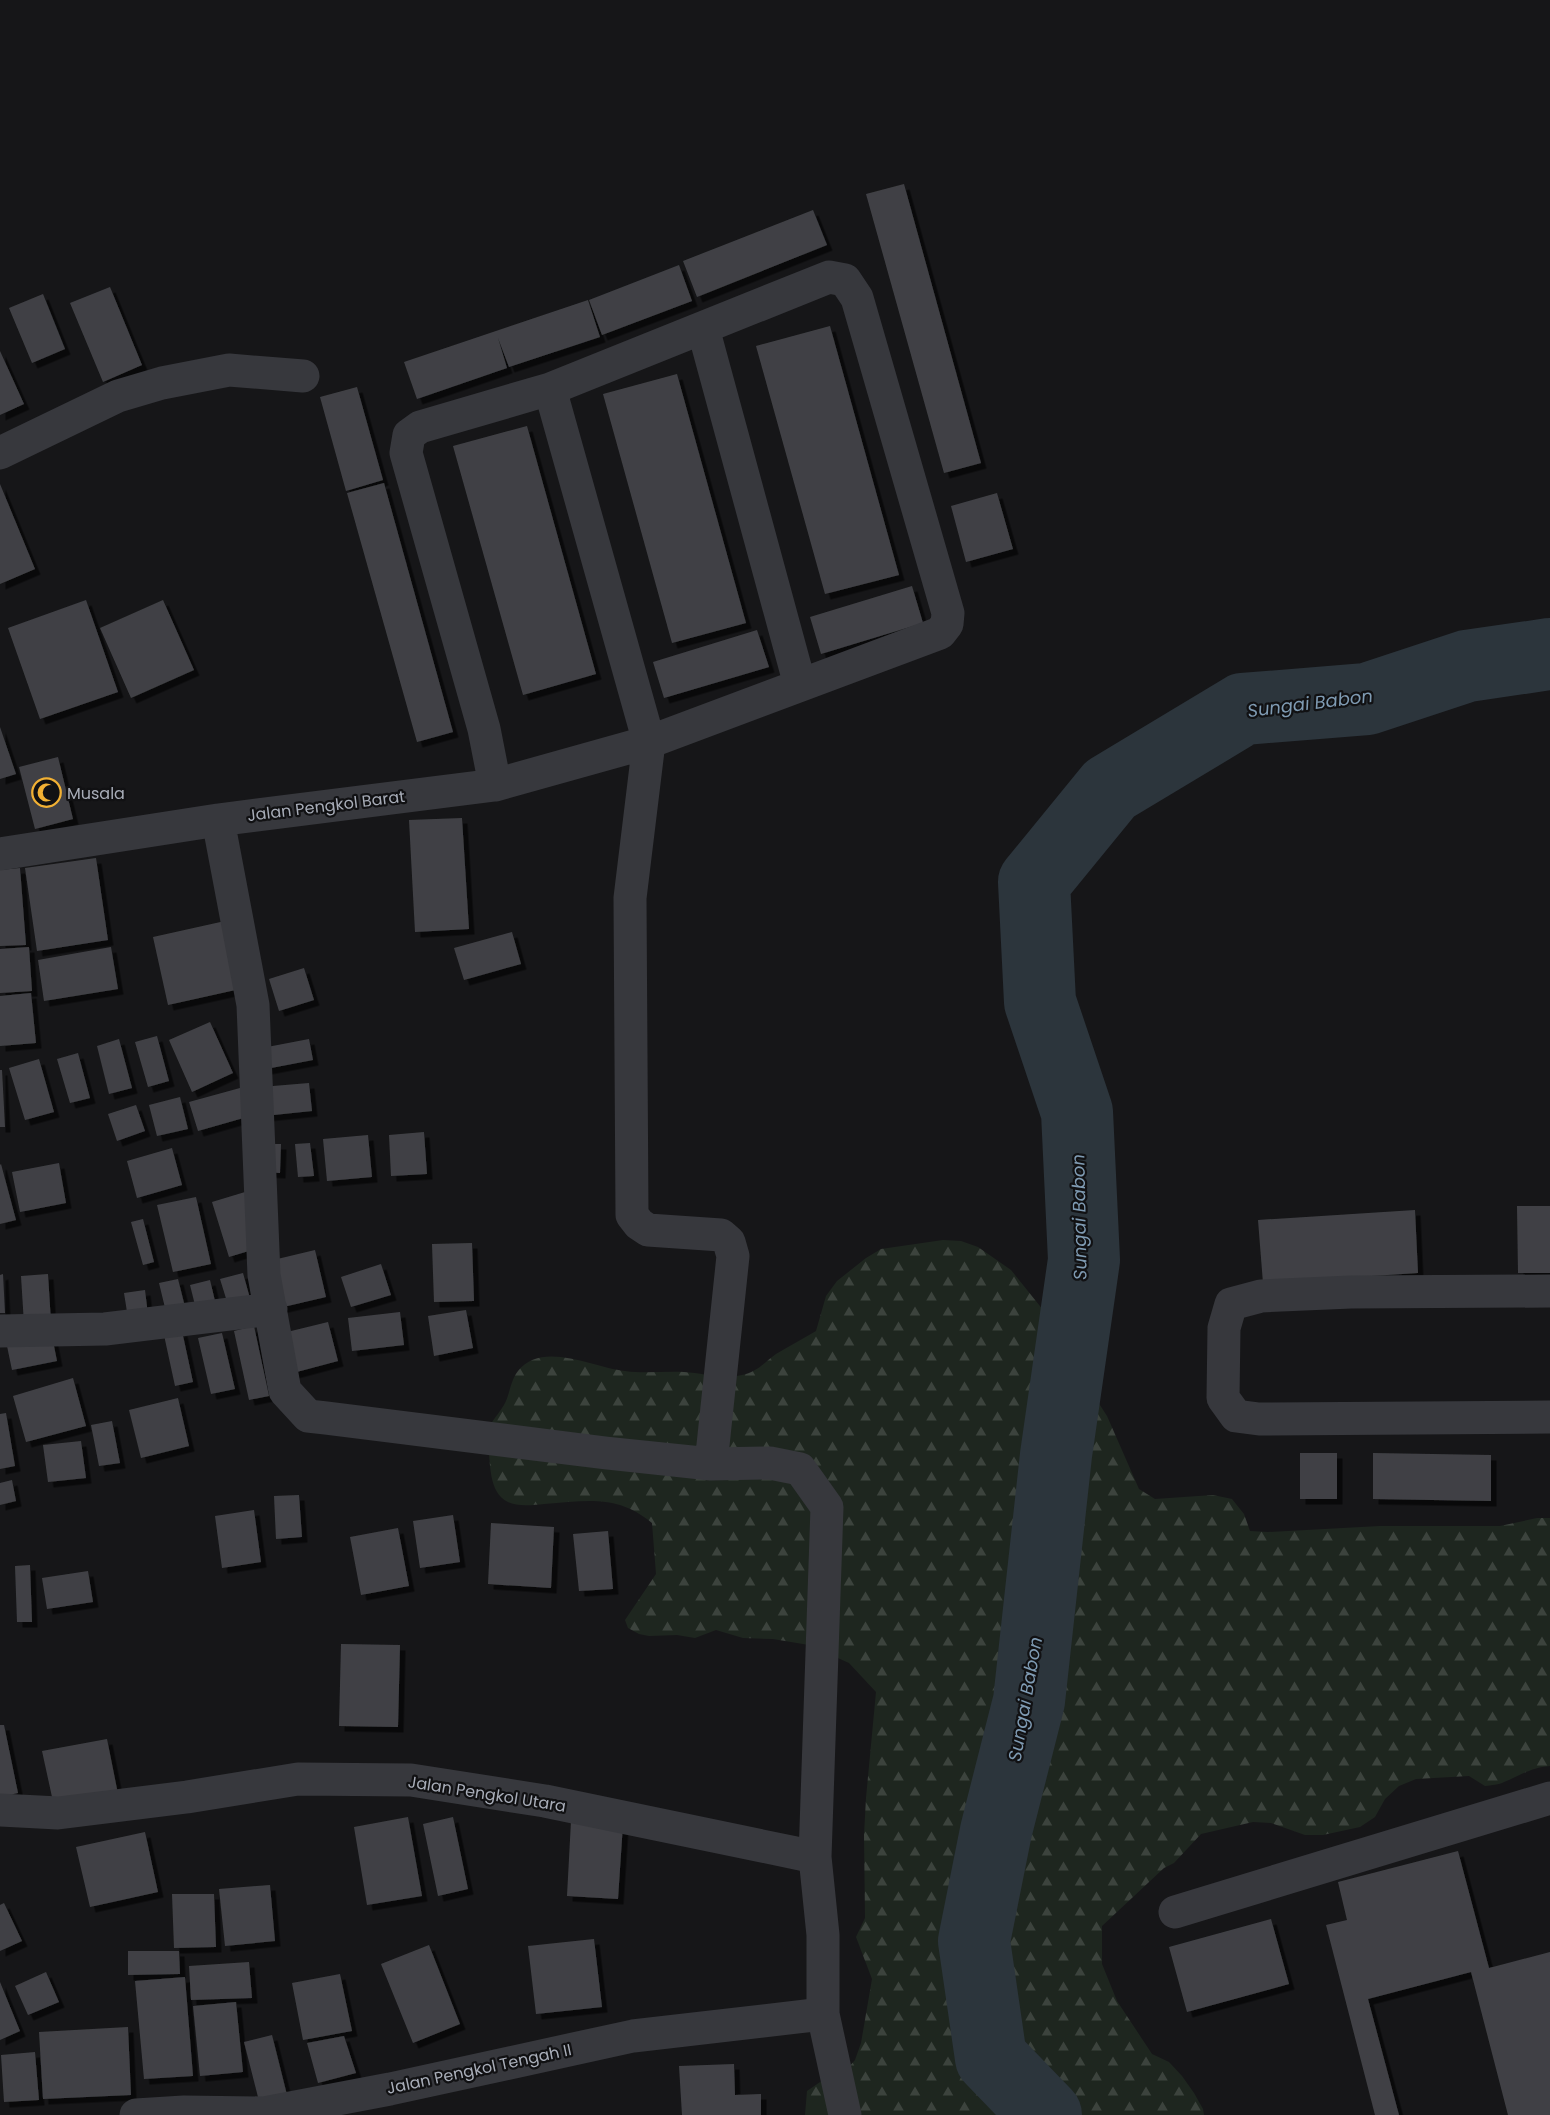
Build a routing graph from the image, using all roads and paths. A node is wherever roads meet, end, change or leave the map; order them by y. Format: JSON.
{"nodes":[{"id":1,"x":703,"y":328,"type":"junction"},
{"id":2,"x":303,"y":376,"type":"dead end"},
{"id":3,"x":550,"y":389,"type":"junction"},
{"id":4,"x":0,"y":453,"type":"edge"},
{"id":5,"x":800,"y":685,"type":"junction"},
{"id":6,"x":649,"y":742,"type":"junction"},
{"id":7,"x":495,"y":785,"type":"junction"},
{"id":8,"x":218,"y":820,"type":"junction"},
{"id":9,"x":0,"y":854,"type":"edge"},
{"id":10,"x":1550,"y":1292,"type":"edge"},
{"id":11,"x":271,"y":1309,"type":"junction"},
{"id":12,"x":0,"y":1331,"type":"edge"},
{"id":13,"x":1550,"y":1417,"type":"edge"},
{"id":14,"x":711,"y":1464,"type":"junction"},
{"id":15,"x":1550,"y":1798,"type":"edge"},
{"id":16,"x":0,"y":1810,"type":"edge"},
{"id":17,"x":815,"y":1857,"type":"junction"},
{"id":18,"x":1175,"y":1912,"type":"dead end"},
{"id":19,"x":823,"y":2014,"type":"junction"},
{"id":20,"x":264,"y":2114,"type":"edge"},
{"id":21,"x":136,"y":2115,"type":"edge"},
{"id":22,"x":845,"y":2115,"type":"edge"}],
"edges":[{"from":1,"to":3,"type":"street","name":"Jalan Pengkol Barat"},
{"from":1,"to":5,"type":"street"},
{"from":1,"to":5,"type":"street","name":"Jalan Pengkol Barat"},
{"from":2,"to":4,"type":"street"},
{"from":3,"to":6,"type":"street"},
{"from":3,"to":7,"type":"street","name":"Jalan Pengkol Barat"},
{"from":5,"to":6,"type":"street","name":"Jalan Pengkol Barat"},
{"from":6,"to":7,"type":"street","name":"Jalan Pengkol Barat"},
{"from":6,"to":14,"type":"street"},
{"from":7,"to":8,"type":"street","name":"Jalan Pengkol Barat"},
{"from":8,"to":9,"type":"street","name":"Jalan Pengkol Barat"},
{"from":8,"to":11,"type":"street"},
{"from":10,"to":13,"type":"street"},
{"from":11,"to":12,"type":"street"},
{"from":11,"to":14,"type":"street"},
{"from":14,"to":17,"type":"street"},
{"from":15,"to":18,"type":"street"},
{"from":16,"to":17,"type":"street","name":"Jalan Pengkol Utara"},
{"from":17,"to":19,"type":"street"},
{"from":19,"to":20,"type":"street","name":"Jalan Pengkol Tengah II"},
{"from":19,"to":22,"type":"street"},
{"from":20,"to":21,"type":"street","name":"Jalan Pengkol Tengah II"}]}
